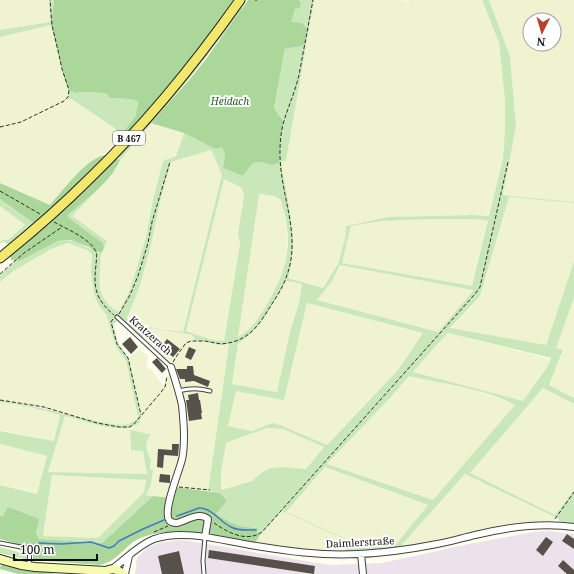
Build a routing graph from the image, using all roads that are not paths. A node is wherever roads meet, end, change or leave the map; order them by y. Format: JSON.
{"nodes":[{"id":1,"x":240,"y":0,"type":"edge"},
{"id":2,"x":0,"y":258,"type":"edge"},
{"id":3,"x":116,"y":317,"type":"road end"},
{"id":4,"x":171,"y":367,"type":"joint"},
{"id":5,"x":178,"y":391,"type":"junction"},
{"id":6,"x":210,"y":391,"type":"dead end"},
{"id":7,"x":574,"y":527,"type":"edge"},
{"id":8,"x":205,"y":537,"type":"junction"},
{"id":9,"x":0,"y":543,"type":"edge"},
{"id":10,"x":361,"y":554,"type":"junction"},
{"id":11,"x":129,"y":556,"type":"junction"},
{"id":12,"x":0,"y":559,"type":"edge"},
{"id":13,"x":29,"y":566,"type":"junction"},
{"id":14,"x":107,"y":571,"type":"edge"},
{"id":15,"x":84,"y":572,"type":"edge"},
{"id":16,"x":124,"y":574,"type":"edge"},
{"id":17,"x":204,"y":574,"type":"edge"},
{"id":18,"x":362,"y":574,"type":"edge"}],
"edges":[{"from":1,"to":2,"type":"main road","number":"B 467"},
{"from":3,"to":4,"type":"lane","name":"Kratzerach"},
{"from":4,"to":5,"type":"street","name":"Kratzerach"},
{"from":5,"to":6,"type":"lane"},
{"from":5,"to":8,"type":"street","name":"Kratzerach"},
{"from":7,"to":10,"type":"street","name":"Daimlerstraße"},
{"from":8,"to":10,"type":"street","name":"Daimlerstraße"},
{"from":8,"to":11,"type":"street","name":"Daimlerstraße"},
{"from":8,"to":17,"type":"lane"},
{"from":9,"to":13,"type":"lane"},
{"from":10,"to":18,"type":"street"},
{"from":11,"to":14,"type":"street","name":"Daimlerstraße"},
{"from":11,"to":16,"type":"street"},
{"from":12,"to":13,"type":"main road"},
{"from":13,"to":15,"type":"main road"},
{"from":14,"to":15,"type":"main road"},
{"from":14,"to":16,"type":"main road"}]}
